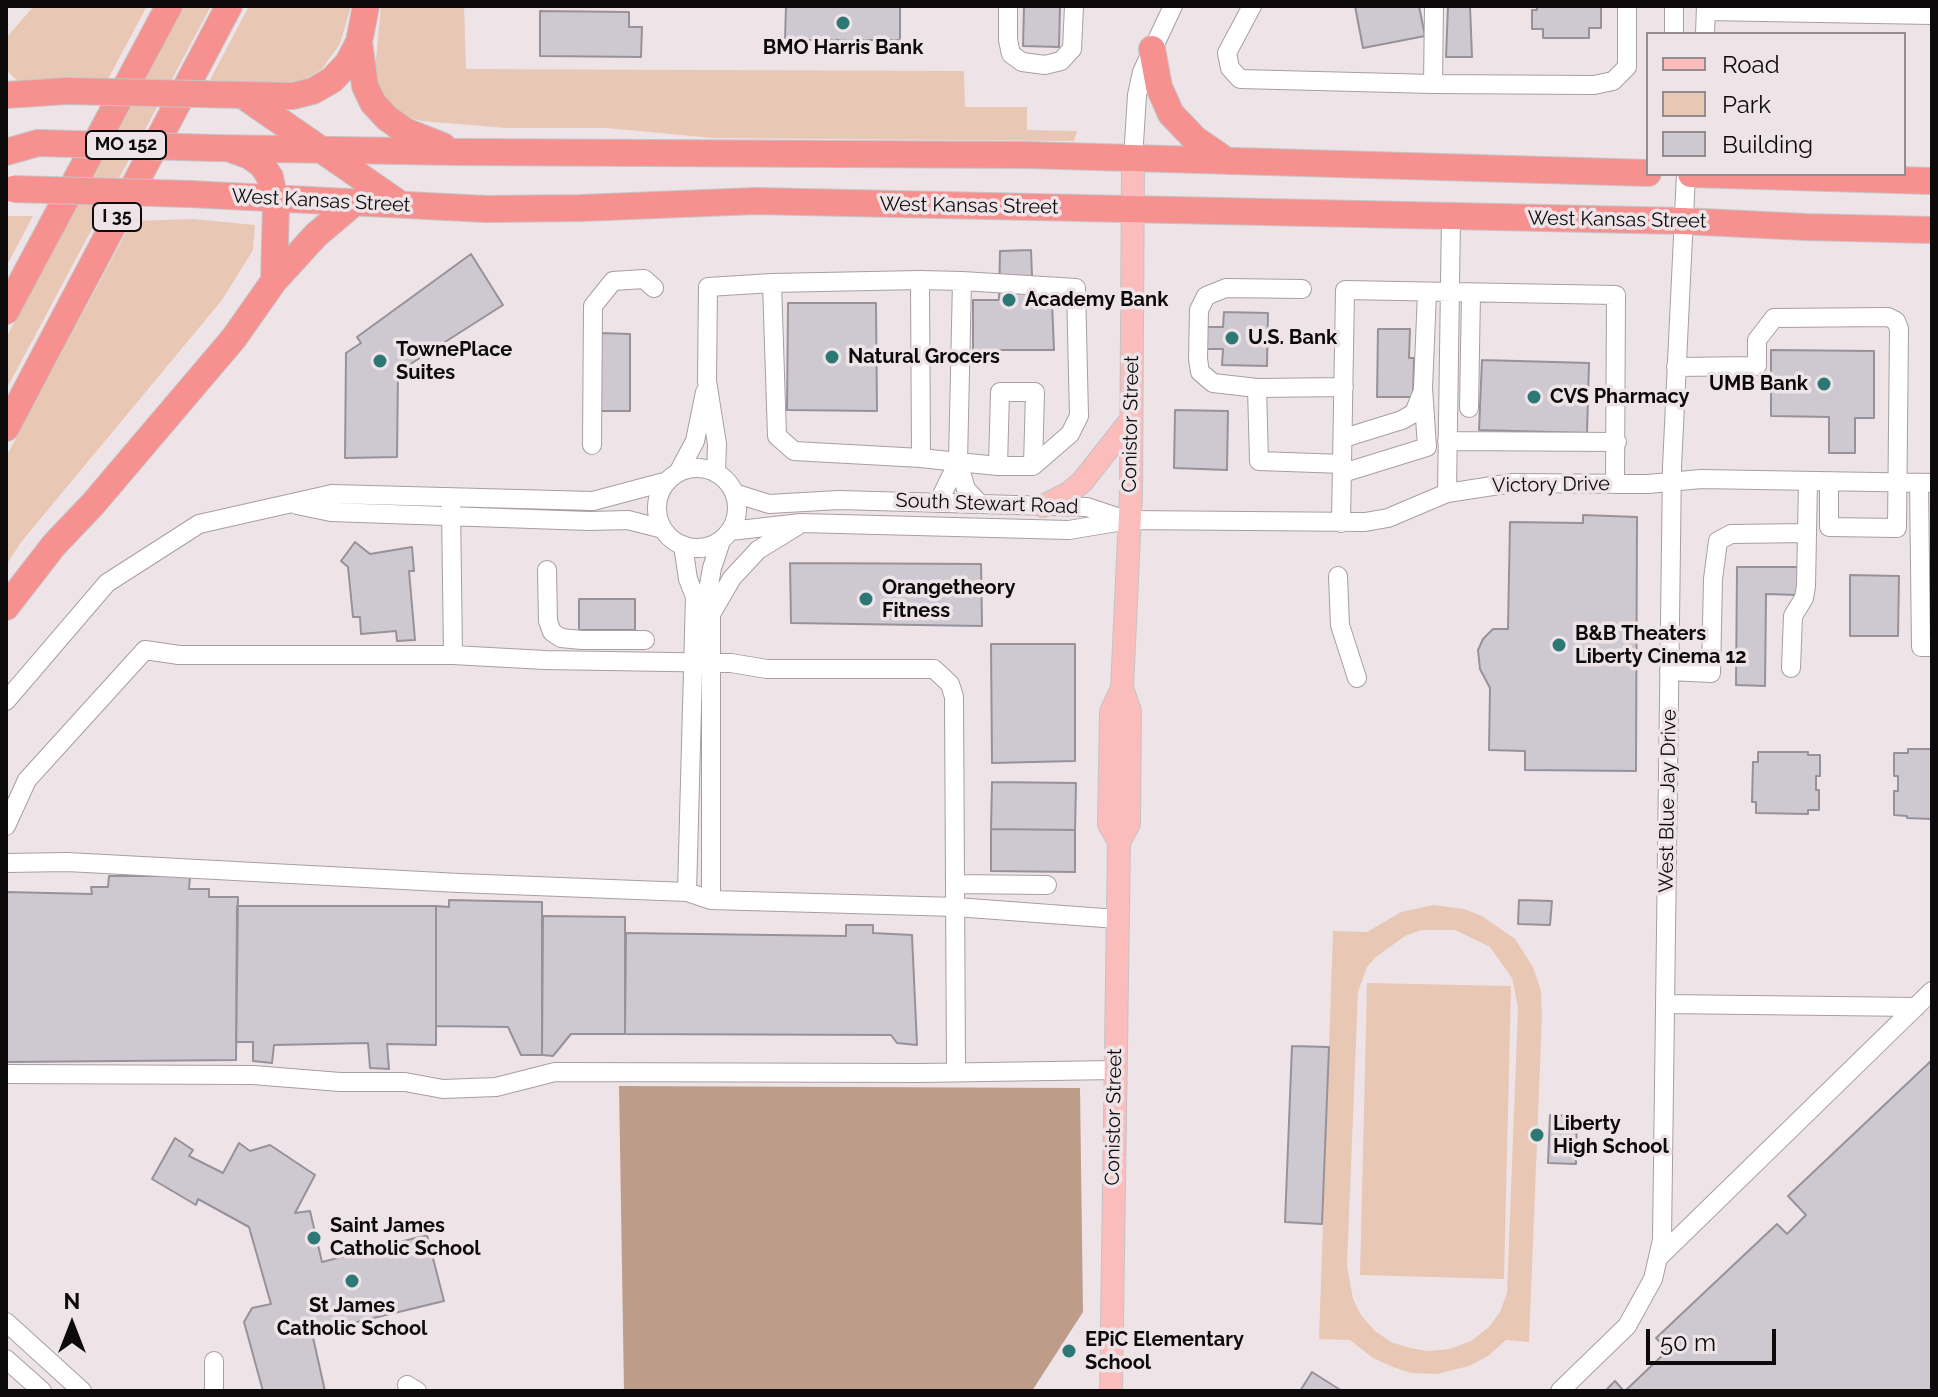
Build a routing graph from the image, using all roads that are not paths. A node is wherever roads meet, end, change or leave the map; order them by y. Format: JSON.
{"nodes":[{"id":1,"x":169,"y":6,"type":"edge"},
{"id":2,"x":229,"y":6,"type":"edge"},
{"id":3,"x":366,"y":6,"type":"edge"},
{"id":4,"x":1008,"y":6,"type":"edge"},
{"id":5,"x":1074,"y":6,"type":"edge"},
{"id":6,"x":1173,"y":6,"type":"edge"},
{"id":7,"x":1252,"y":6,"type":"edge"},
{"id":8,"x":1434,"y":6,"type":"edge"},
{"id":9,"x":1627,"y":6,"type":"edge"},
{"id":10,"x":1674,"y":6,"type":"edge"},
{"id":11,"x":1706,"y":9,"type":"edge"},
{"id":12,"x":1932,"y":15,"type":"edge"},
{"id":13,"x":1674,"y":32,"type":"edge"},
{"id":14,"x":1705,"y":32,"type":"edge"},
{"id":15,"x":359,"y":42,"type":"junction"},
{"id":16,"x":1152,"y":49,"type":"junction"},
{"id":17,"x":1433,"y":84,"type":"junction"},
{"id":18,"x":7,"y":94,"type":"edge"},
{"id":19,"x":242,"y":95,"type":"junction"},
{"id":20,"x":6,"y":142,"type":"edge"},
{"id":21,"x":38,"y":143,"type":"junction"},
{"id":22,"x":221,"y":148,"type":"junction"},
{"id":23,"x":325,"y":151,"type":"junction"},
{"id":24,"x":6,"y":152,"type":"edge"},
{"id":25,"x":461,"y":152,"type":"junction"},
{"id":26,"x":1133,"y":159,"type":"junction"},
{"id":27,"x":1227,"y":161,"type":"junction"},
{"id":28,"x":1646,"y":173,"type":"edge"},
{"id":29,"x":1688,"y":176,"type":"edge"},
{"id":30,"x":1758,"y":176,"type":"edge"},
{"id":31,"x":1932,"y":181,"type":"edge"},
{"id":32,"x":10,"y":189,"type":"edge"},
{"id":33,"x":275,"y":197,"type":"junction"},
{"id":34,"x":355,"y":202,"type":"junction"},
{"id":35,"x":401,"y":205,"type":"junction"},
{"id":36,"x":1134,"y":208,"type":"junction"},
{"id":37,"x":1451,"y":216,"type":"junction"},
{"id":38,"x":1682,"y":221,"type":"junction"},
{"id":39,"x":1932,"y":230,"type":"edge"},
{"id":40,"x":920,"y":280,"type":"junction"},
{"id":41,"x":274,"y":281,"type":"junction"},
{"id":42,"x":962,"y":281,"type":"junction"},
{"id":43,"x":772,"y":283,"type":"junction"},
{"id":44,"x":654,"y":288,"type":"dead end"},
{"id":45,"x":1302,"y":289,"type":"dead end"},
{"id":46,"x":1427,"y":293,"type":"junction"},
{"id":47,"x":1449,"y":294,"type":"junction"},
{"id":48,"x":1471,"y":294,"type":"junction"},
{"id":49,"x":6,"y":311,"type":"edge"},
{"id":50,"x":1676,"y":367,"type":"junction"},
{"id":51,"x":707,"y":381,"type":"junction"},
{"id":52,"x":1344,"y":387,"type":"junction"},
{"id":53,"x":1257,"y":388,"type":"junction"},
{"id":54,"x":1423,"y":388,"type":"junction"},
{"id":55,"x":1130,"y":421,"type":"junction"},
{"id":56,"x":6,"y":428,"type":"edge"},
{"id":57,"x":1344,"y":438,"type":"junction"},
{"id":58,"x":1447,"y":441,"type":"junction"},
{"id":59,"x":1469,"y":441,"type":"junction"},
{"id":60,"x":1617,"y":442,"type":"junction"},
{"id":61,"x":592,"y":445,"type":"dead end"},
{"id":62,"x":921,"y":458,"type":"junction"},
{"id":63,"x":958,"y":462,"type":"junction"},
{"id":64,"x":998,"y":466,"type":"junction"},
{"id":65,"x":1033,"y":466,"type":"junction"},
{"id":66,"x":1343,"y":468,"type":"junction"},
{"id":67,"x":716,"y":473,"type":"junction"},
{"id":68,"x":673,"y":477,"type":"junction"},
{"id":69,"x":1808,"y":481,"type":"junction"},
{"id":70,"x":1829,"y":481,"type":"junction"},
{"id":71,"x":1897,"y":482,"type":"junction"},
{"id":72,"x":1672,"y":483,"type":"junction"},
{"id":73,"x":1925,"y":483,"type":"edge"},
{"id":74,"x":1615,"y":484,"type":"junction"},
{"id":75,"x":734,"y":493,"type":"junction"},
{"id":76,"x":1447,"y":493,"type":"junction"},
{"id":77,"x":938,"y":503,"type":"junction"},
{"id":78,"x":979,"y":503,"type":"junction"},
{"id":79,"x":1043,"y":506,"type":"junction"},
{"id":80,"x":451,"y":507,"type":"junction"},
{"id":81,"x":1129,"y":520,"type":"junction"},
{"id":82,"x":801,"y":523,"type":"junction"},
{"id":83,"x":1341,"y":523,"type":"junction"},
{"id":84,"x":663,"y":529,"type":"junction"},
{"id":85,"x":1807,"y":533,"type":"junction"},
{"id":86,"x":726,"y":536,"type":"junction"},
{"id":87,"x":683,"y":545,"type":"junction"},
{"id":88,"x":547,"y":570,"type":"dead end"},
{"id":89,"x":1338,"y":576,"type":"dead end"},
{"id":90,"x":6,"y":607,"type":"edge"},
{"id":91,"x":711,"y":614,"type":"junction"},
{"id":92,"x":645,"y":640,"type":"dead end"},
{"id":93,"x":1932,"y":647,"type":"edge"},
{"id":94,"x":453,"y":655,"type":"junction"},
{"id":95,"x":702,"y":664,"type":"junction"},
{"id":96,"x":1791,"y":668,"type":"dead end"},
{"id":97,"x":1669,"y":671,"type":"junction"},
{"id":98,"x":1357,"y":678,"type":"dead end"},
{"id":99,"x":6,"y":701,"type":"edge"},
{"id":100,"x":6,"y":826,"type":"edge"},
{"id":101,"x":6,"y":863,"type":"edge"},
{"id":102,"x":955,"y":884,"type":"junction"},
{"id":103,"x":1047,"y":885,"type":"dead end"},
{"id":104,"x":687,"y":892,"type":"junction"},
{"id":105,"x":711,"y":900,"type":"junction"},
{"id":106,"x":956,"y":907,"type":"junction"},
{"id":107,"x":1117,"y":919,"type":"junction"},
{"id":108,"x":1932,"y":991,"type":"edge"},
{"id":109,"x":1665,"y":1004,"type":"junction"},
{"id":110,"x":1916,"y":1007,"type":"junction"},
{"id":111,"x":1115,"y":1070,"type":"junction"},
{"id":112,"x":956,"y":1071,"type":"junction"},
{"id":113,"x":6,"y":1074,"type":"edge"},
{"id":114,"x":1658,"y":1258,"type":"junction"},
{"id":115,"x":6,"y":1322,"type":"edge"},
{"id":116,"x":6,"y":1359,"type":"edge"},
{"id":117,"x":214,"y":1361,"type":"dead end"},
{"id":118,"x":42,"y":1391,"type":"edge"},
{"id":119,"x":82,"y":1391,"type":"edge"},
{"id":120,"x":214,"y":1391,"type":"edge"},
{"id":121,"x":1111,"y":1391,"type":"edge"},
{"id":122,"x":1560,"y":1391,"type":"edge"}],
"edges":[{"from":1,"to":49,"type":"highway","number":"I 35"},
{"from":2,"to":56,"type":"highway","number":"I 35"},
{"from":3,"to":15,"type":"highway"},
{"from":4,"to":5,"type":"street"},
{"from":6,"to":16,"type":"street"},
{"from":7,"to":17,"type":"street"},
{"from":8,"to":17,"type":"street"},
{"from":9,"to":17,"type":"street"},
{"from":10,"to":13,"type":"street"},
{"from":11,"to":12,"type":"street"},
{"from":11,"to":14,"type":"street"},
{"from":15,"to":19,"type":"highway"},
{"from":15,"to":25,"type":"highway"},
{"from":16,"to":26,"type":"street"},
{"from":16,"to":27,"type":"highway"},
{"from":18,"to":19,"type":"highway","bridge":true},
{"from":19,"to":23,"type":"highway"},
{"from":20,"to":21,"type":"highway","number":"MO 152"},
{"from":21,"to":22,"type":"highway","number":"MO 152","bridge":true},
{"from":21,"to":24,"type":"highway"},
{"from":22,"to":23,"type":"highway"},
{"from":22,"to":33,"type":"highway"},
{"from":23,"to":25,"type":"highway"},
{"from":23,"to":35,"type":"highway"},
{"from":25,"to":26,"type":"highway"},
{"from":26,"to":27,"type":"highway"},
{"from":26,"to":36,"type":"main road","name":"Conistor Street"},
{"from":27,"to":28,"type":"highway"},
{"from":29,"to":38,"type":"street","name":"West Blue Jay Drive"},
{"from":30,"to":31,"type":"highway"},
{"from":32,"to":33,"type":"highway","name":"West Kansas Street","bridge":true},
{"from":33,"to":34,"type":"highway","name":"West Kansas Street"},
{"from":33,"to":41,"type":"highway"},
{"from":34,"to":35,"type":"highway","name":"West Kansas Street"},
{"from":34,"to":41,"type":"highway"},
{"from":35,"to":36,"type":"highway","name":"West Kansas Street"},
{"from":36,"to":37,"type":"highway","name":"West Kansas Street"},
{"from":36,"to":55,"type":"main road","name":"Conistor Street"},
{"from":37,"to":38,"type":"highway","name":"West Kansas Street"},
{"from":37,"to":47,"type":"street"},
{"from":38,"to":39,"type":"highway","name":"West Kansas Street"},
{"from":38,"to":50,"type":"street","name":"West Blue Jay Drive"},
{"from":40,"to":42,"type":"street"},
{"from":40,"to":43,"type":"street"},
{"from":40,"to":62,"type":"street"},
{"from":41,"to":90,"type":"highway"},
{"from":42,"to":63,"type":"street"},
{"from":42,"to":65,"type":"street"},
{"from":43,"to":51,"type":"street"},
{"from":43,"to":62,"type":"street"},
{"from":44,"to":61,"type":"street"},
{"from":45,"to":53,"type":"street"},
{"from":46,"to":47,"type":"street"},
{"from":46,"to":52,"type":"street"},
{"from":46,"to":54,"type":"street"},
{"from":47,"to":48,"type":"street"},
{"from":47,"to":58,"type":"street"},
{"from":48,"to":59,"type":"street"},
{"from":48,"to":60,"type":"street"},
{"from":50,"to":71,"type":"street"},
{"from":50,"to":72,"type":"street","name":"West Blue Jay Drive"},
{"from":51,"to":67,"type":"street"},
{"from":51,"to":68,"type":"street"},
{"from":52,"to":53,"type":"street"},
{"from":52,"to":57,"type":"street"},
{"from":53,"to":66,"type":"street"},
{"from":54,"to":57,"type":"street"},
{"from":54,"to":66,"type":"street"},
{"from":55,"to":79,"type":"main road"},
{"from":55,"to":81,"type":"main road","name":"Conistor Street"},
{"from":57,"to":66,"type":"street"},
{"from":58,"to":59,"type":"street"},
{"from":58,"to":76,"type":"street"},
{"from":59,"to":60,"type":"street"},
{"from":60,"to":74,"type":"street"},
{"from":62,"to":63,"type":"street"},
{"from":63,"to":64,"type":"street"},
{"from":63,"to":77,"type":"street"},
{"from":63,"to":78,"type":"street"},
{"from":64,"to":65,"type":"street"},
{"from":64,"to":65,"type":"street"},
{"from":66,"to":83,"type":"street"},
{"from":67,"to":68,"type":"street"},
{"from":67,"to":75,"type":"street"},
{"from":68,"to":80,"type":"street"},
{"from":68,"to":84,"type":"street"},
{"from":69,"to":70,"type":"street","name":"Victory Drive"},
{"from":69,"to":72,"type":"street","name":"Victory Drive"},
{"from":69,"to":85,"type":"street"},
{"from":70,"to":71,"type":"street","name":"Victory Drive"},
{"from":70,"to":71,"type":"street"},
{"from":71,"to":73,"type":"street","name":"Victory Drive"},
{"from":72,"to":74,"type":"street","name":"Victory Drive"},
{"from":72,"to":97,"type":"street","name":"West Blue Jay Drive"},
{"from":73,"to":93,"type":"street"},
{"from":74,"to":76,"type":"street","name":"Victory Drive"},
{"from":75,"to":77,"type":"street","name":"South Stewart Road"},
{"from":75,"to":86,"type":"street"},
{"from":76,"to":83,"type":"street","name":"Victory Drive"},
{"from":77,"to":78,"type":"street","name":"South Stewart Road"},
{"from":78,"to":79,"type":"street","name":"South Stewart Road"},
{"from":79,"to":81,"type":"street","name":"South Stewart Road"},
{"from":80,"to":84,"type":"street"},
{"from":80,"to":94,"type":"street"},
{"from":80,"to":99,"type":"street"},
{"from":81,"to":82,"type":"street","name":"South Stewart Road"},
{"from":81,"to":83,"type":"street","name":"Victory Drive"},
{"from":81,"to":107,"type":"main road","name":"Conistor Street"},
{"from":82,"to":86,"type":"street","name":"South Stewart Road"},
{"from":82,"to":91,"type":"street"},
{"from":84,"to":87,"type":"street"},
{"from":85,"to":96,"type":"street"},
{"from":85,"to":97,"type":"street"},
{"from":86,"to":87,"type":"street"},
{"from":86,"to":91,"type":"street"},
{"from":87,"to":95,"type":"street"},
{"from":88,"to":92,"type":"street"},
{"from":89,"to":98,"type":"street"},
{"from":91,"to":95,"type":"street"},
{"from":94,"to":95,"type":"street"},
{"from":94,"to":100,"type":"street"},
{"from":95,"to":102,"type":"street"},
{"from":95,"to":104,"type":"street"},
{"from":95,"to":105,"type":"street"},
{"from":97,"to":109,"type":"street","name":"West Blue Jay Drive"},
{"from":101,"to":104,"type":"street"},
{"from":102,"to":103,"type":"street"},
{"from":102,"to":106,"type":"street"},
{"from":104,"to":105,"type":"street"},
{"from":105,"to":106,"type":"street"},
{"from":106,"to":107,"type":"street"},
{"from":106,"to":112,"type":"street"},
{"from":107,"to":111,"type":"main road","name":"Conistor Street"},
{"from":108,"to":110,"type":"street"},
{"from":109,"to":110,"type":"street"},
{"from":109,"to":114,"type":"street","name":"West Blue Jay Drive"},
{"from":110,"to":114,"type":"street"},
{"from":111,"to":112,"type":"street"},
{"from":111,"to":121,"type":"main road","name":"Conistor Street"},
{"from":112,"to":113,"type":"street"},
{"from":114,"to":122,"type":"street","name":"West Blue Jay Drive"},
{"from":115,"to":119,"type":"street"},
{"from":116,"to":118,"type":"street"},
{"from":117,"to":120,"type":"street"}]}
